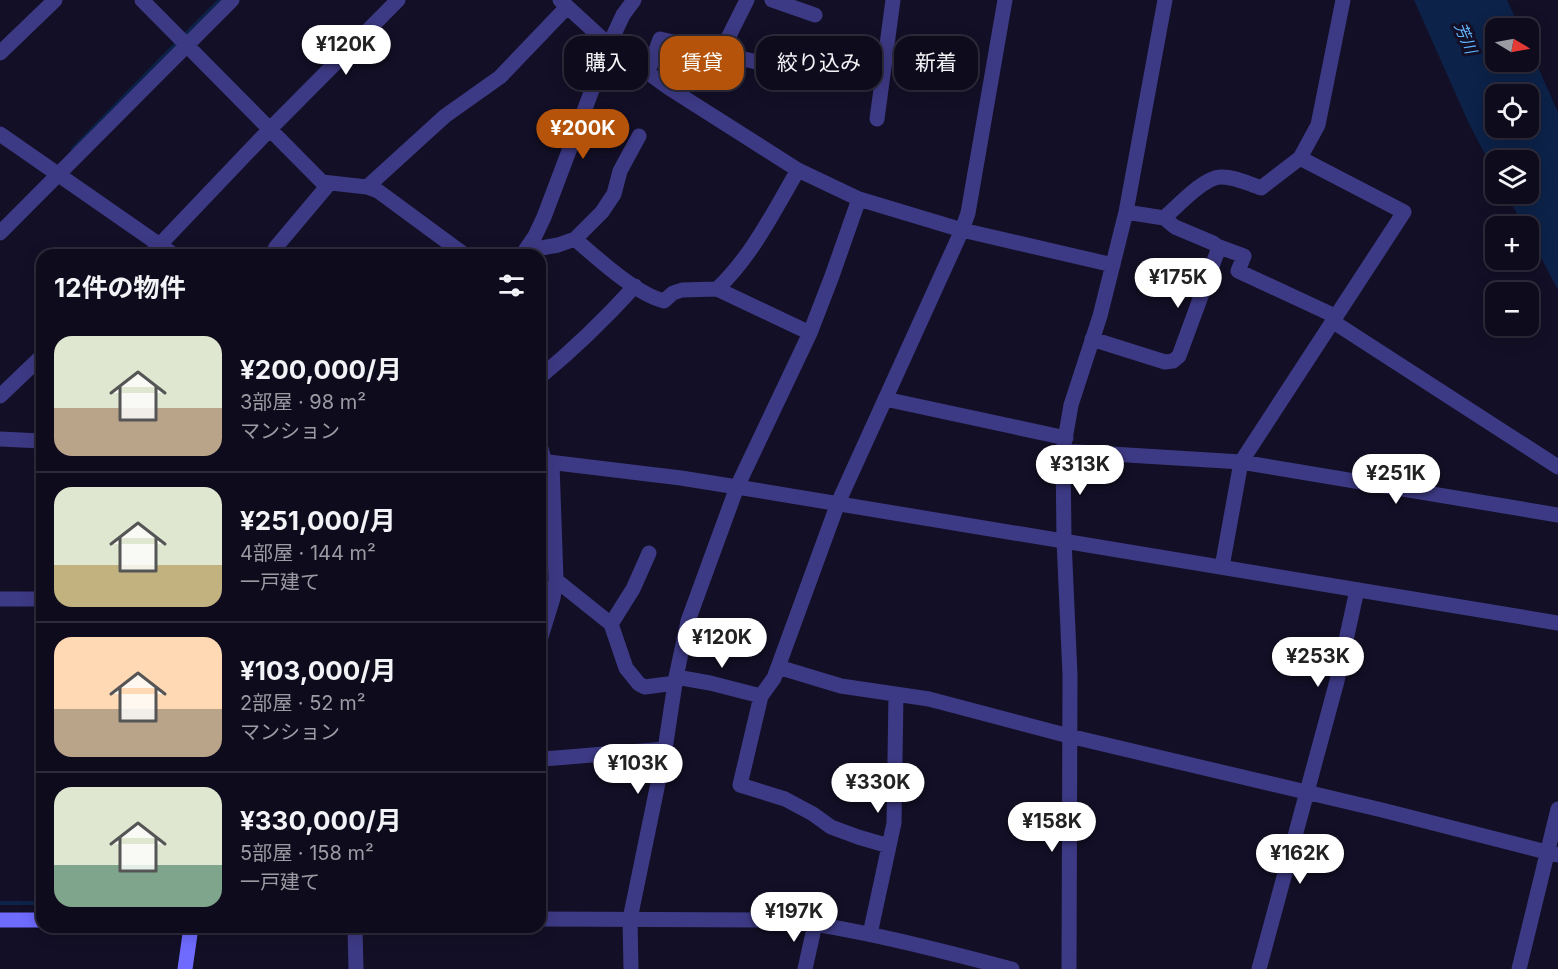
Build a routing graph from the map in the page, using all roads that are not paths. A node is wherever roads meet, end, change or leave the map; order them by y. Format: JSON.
{"nodes":[{"id":1,"x":54,"y":0,"type":"edge"},
{"id":2,"x":142,"y":0,"type":"edge"},
{"id":3,"x":232,"y":0,"type":"edge"},
{"id":4,"x":398,"y":0,"type":"edge"},
{"id":5,"x":634,"y":0,"type":"edge"},
{"id":6,"x":747,"y":0,"type":"edge"},
{"id":7,"x":772,"y":0,"type":"edge"},
{"id":8,"x":893,"y":0,"type":"edge"},
{"id":9,"x":1005,"y":0,"type":"edge"},
{"id":10,"x":1165,"y":0,"type":"edge"},
{"id":11,"x":1343,"y":0,"type":"edge"},
{"id":12,"x":563,"y":3,"type":"edge"},
{"id":13,"x":815,"y":15,"type":"dead end"},
{"id":14,"x":599,"y":36,"type":"edge"},
{"id":15,"x":613,"y":36,"type":"edge"},
{"id":16,"x":729,"y":36,"type":"edge"},
{"id":17,"x":660,"y":39,"type":"edge"},
{"id":18,"x":188,"y":46,"type":"junction"},
{"id":19,"x":0,"y":53,"type":"edge"},
{"id":20,"x":648,"y":72,"type":"joint"},
{"id":21,"x":592,"y":90,"type":"edge"},
{"id":22,"x":877,"y":119,"type":"dead end"},
{"id":23,"x":270,"y":129,"type":"junction"},
{"id":24,"x":0,"y":134,"type":"edge"},
{"id":25,"x":639,"y":136,"type":"dead end"},
{"id":26,"x":1300,"y":158,"type":"junction"},
{"id":27,"x":798,"y":170,"type":"junction"},
{"id":28,"x":58,"y":176,"type":"junction"},
{"id":29,"x":329,"y":184,"type":"junction"},
{"id":30,"x":367,"y":187,"type":"junction"},
{"id":31,"x":859,"y":199,"type":"junction"},
{"id":32,"x":1126,"y":212,"type":"junction"},
{"id":33,"x":1164,"y":218,"type":"junction"},
{"id":34,"x":962,"y":230,"type":"junction"},
{"id":35,"x":0,"y":233,"type":"edge"},
{"id":36,"x":575,"y":239,"type":"junction"},
{"id":37,"x":1218,"y":246,"type":"junction"},
{"id":38,"x":154,"y":249,"type":"edge"},
{"id":39,"x":156,"y":249,"type":"edge"},
{"id":40,"x":275,"y":249,"type":"edge"},
{"id":41,"x":457,"y":249,"type":"edge"},
{"id":42,"x":527,"y":249,"type":"edge"},
{"id":43,"x":539,"y":249,"type":"edge"},
{"id":44,"x":1113,"y":265,"type":"junction"},
{"id":45,"x":635,"y":286,"type":"junction"},
{"id":46,"x":717,"y":289,"type":"junction"},
{"id":47,"x":1334,"y":318,"type":"junction"},
{"id":48,"x":810,"y":333,"type":"junction"},
{"id":49,"x":1092,"y":339,"type":"junction"},
{"id":50,"x":36,"y":362,"type":"edge"},
{"id":51,"x":546,"y":372,"type":"edge"},
{"id":52,"x":0,"y":396,"type":"edge"},
{"id":53,"x":885,"y":399,"type":"junction"},
{"id":54,"x":0,"y":439,"type":"edge"},
{"id":55,"x":36,"y":441,"type":"edge"},
{"id":56,"x":1065,"y":445,"type":"junction"},
{"id":57,"x":546,"y":462,"type":"edge"},
{"id":58,"x":1241,"y":462,"type":"junction"},
{"id":59,"x":1558,"y":467,"type":"edge"},
{"id":60,"x":737,"y":487,"type":"junction"},
{"id":61,"x":838,"y":503,"type":"junction"},
{"id":62,"x":1558,"y":515,"type":"edge"},
{"id":63,"x":1064,"y":540,"type":"junction"},
{"id":64,"x":649,"y":553,"type":"dead end"},
{"id":65,"x":1222,"y":567,"type":"junction"},
{"id":66,"x":556,"y":580,"type":"junction"},
{"id":67,"x":1357,"y":590,"type":"junction"},
{"id":68,"x":0,"y":599,"type":"edge"},
{"id":69,"x":36,"y":599,"type":"edge"},
{"id":70,"x":546,"y":621,"type":"edge"},
{"id":71,"x":1558,"y":623,"type":"edge"},
{"id":72,"x":611,"y":624,"type":"junction"},
{"id":73,"x":777,"y":667,"type":"junction"},
{"id":74,"x":676,"y":680,"type":"junction"},
{"id":75,"x":896,"y":694,"type":"junction"},
{"id":76,"x":761,"y":696,"type":"junction"},
{"id":77,"x":1069,"y":736,"type":"junction"},
{"id":78,"x":665,"y":749,"type":"junction"},
{"id":79,"x":546,"y":759,"type":"edge"},
{"id":80,"x":1307,"y":792,"type":"junction"},
{"id":81,"x":1558,"y":809,"type":"edge"},
{"id":82,"x":889,"y":846,"type":"junction"},
{"id":83,"x":1553,"y":854,"type":"edge"},
{"id":84,"x":546,"y":919,"type":"edge"},
{"id":85,"x":630,"y":919,"type":"junction"},
{"id":86,"x":0,"y":920,"type":"edge"},
{"id":87,"x":36,"y":920,"type":"edge"},
{"id":88,"x":815,"y":924,"type":"junction"},
{"id":89,"x":190,"y":933,"type":"edge"},
{"id":90,"x":355,"y":933,"type":"edge"},
{"id":91,"x":870,"y":934,"type":"junction"},
{"id":92,"x":185,"y":969,"type":"edge"},
{"id":93,"x":356,"y":969,"type":"edge"},
{"id":94,"x":631,"y":969,"type":"edge"},
{"id":95,"x":805,"y":969,"type":"edge"},
{"id":96,"x":1012,"y":969,"type":"edge"},
{"id":97,"x":1069,"y":969,"type":"edge"},
{"id":98,"x":1259,"y":969,"type":"edge"},
{"id":99,"x":1519,"y":969,"type":"edge"}],
"edges":[{"from":1,"to":19,"type":"street"},
{"from":2,"to":18,"type":"street"},
{"from":3,"to":18,"type":"street"},
{"from":4,"to":23,"type":"street"},
{"from":5,"to":15,"type":"street"},
{"from":6,"to":16,"type":"street"},
{"from":7,"to":13,"type":"street"},
{"from":8,"to":22,"type":"street"},
{"from":9,"to":34,"type":"street"},
{"from":10,"to":32,"type":"street"},
{"from":11,"to":26,"type":"street"},
{"from":12,"to":14,"type":"street"},
{"from":12,"to":30,"type":"street"},
{"from":17,"to":20,"type":"street"},
{"from":18,"to":23,"type":"street"},
{"from":18,"to":28,"type":"street"},
{"from":20,"to":27,"type":"street"},
{"from":21,"to":42,"type":"street"},
{"from":23,"to":29,"type":"street"},
{"from":23,"to":39,"type":"street"},
{"from":24,"to":28,"type":"street"},
{"from":25,"to":36,"type":"street"},
{"from":26,"to":33,"type":"street"},
{"from":26,"to":47,"type":"street"},
{"from":27,"to":31,"type":"street"},
{"from":27,"to":46,"type":"street"},
{"from":28,"to":35,"type":"street"},
{"from":28,"to":38,"type":"street"},
{"from":29,"to":30,"type":"street"},
{"from":29,"to":40,"type":"street"},
{"from":30,"to":41,"type":"street"},
{"from":31,"to":34,"type":"street"},
{"from":31,"to":48,"type":"street"},
{"from":32,"to":33,"type":"street"},
{"from":32,"to":44,"type":"street"},
{"from":33,"to":37,"type":"street"},
{"from":34,"to":44,"type":"street"},
{"from":34,"to":53,"type":"street"},
{"from":36,"to":43,"type":"street"},
{"from":36,"to":45,"type":"street"},
{"from":37,"to":47,"type":"street"},
{"from":37,"to":49,"type":"street"},
{"from":44,"to":49,"type":"street"},
{"from":45,"to":46,"type":"street"},
{"from":45,"to":51,"type":"street"},
{"from":46,"to":48,"type":"street"},
{"from":47,"to":58,"type":"street"},
{"from":47,"to":59,"type":"street"},
{"from":48,"to":60,"type":"street"},
{"from":49,"to":56,"type":"street"},
{"from":50,"to":52,"type":"street"},
{"from":53,"to":56,"type":"street"},
{"from":53,"to":61,"type":"street"},
{"from":54,"to":55,"type":"street"},
{"from":56,"to":58,"type":"street"},
{"from":56,"to":63,"type":"street"},
{"from":57,"to":60,"type":"street"},
{"from":57,"to":66,"type":"street"},
{"from":58,"to":62,"type":"street"},
{"from":58,"to":65,"type":"street"},
{"from":60,"to":61,"type":"street"},
{"from":60,"to":74,"type":"street"},
{"from":61,"to":63,"type":"street"},
{"from":61,"to":73,"type":"street"},
{"from":63,"to":65,"type":"street"},
{"from":63,"to":77,"type":"street"},
{"from":64,"to":72,"type":"street"},
{"from":65,"to":67,"type":"street"},
{"from":66,"to":70,"type":"street"},
{"from":66,"to":72,"type":"street"},
{"from":67,"to":71,"type":"street"},
{"from":67,"to":80,"type":"street"},
{"from":68,"to":69,"type":"street"},
{"from":72,"to":74,"type":"street"},
{"from":73,"to":75,"type":"street"},
{"from":73,"to":76,"type":"street"},
{"from":74,"to":76,"type":"street"},
{"from":74,"to":78,"type":"street"},
{"from":75,"to":77,"type":"street"},
{"from":75,"to":82,"type":"street"},
{"from":76,"to":82,"type":"street"},
{"from":77,"to":80,"type":"street"},
{"from":77,"to":97,"type":"street"},
{"from":78,"to":79,"type":"street"},
{"from":78,"to":85,"type":"street"},
{"from":80,"to":83,"type":"street"},
{"from":80,"to":98,"type":"street"},
{"from":81,"to":83,"type":"street"},
{"from":82,"to":91,"type":"street"},
{"from":83,"to":99,"type":"street"},
{"from":84,"to":85,"type":"street"},
{"from":85,"to":88,"type":"street"},
{"from":85,"to":94,"type":"street"},
{"from":86,"to":87,"type":"main road"},
{"from":88,"to":91,"type":"street"},
{"from":88,"to":95,"type":"street"},
{"from":89,"to":92,"type":"main road"},
{"from":90,"to":93,"type":"street"},
{"from":91,"to":96,"type":"street"}]}
